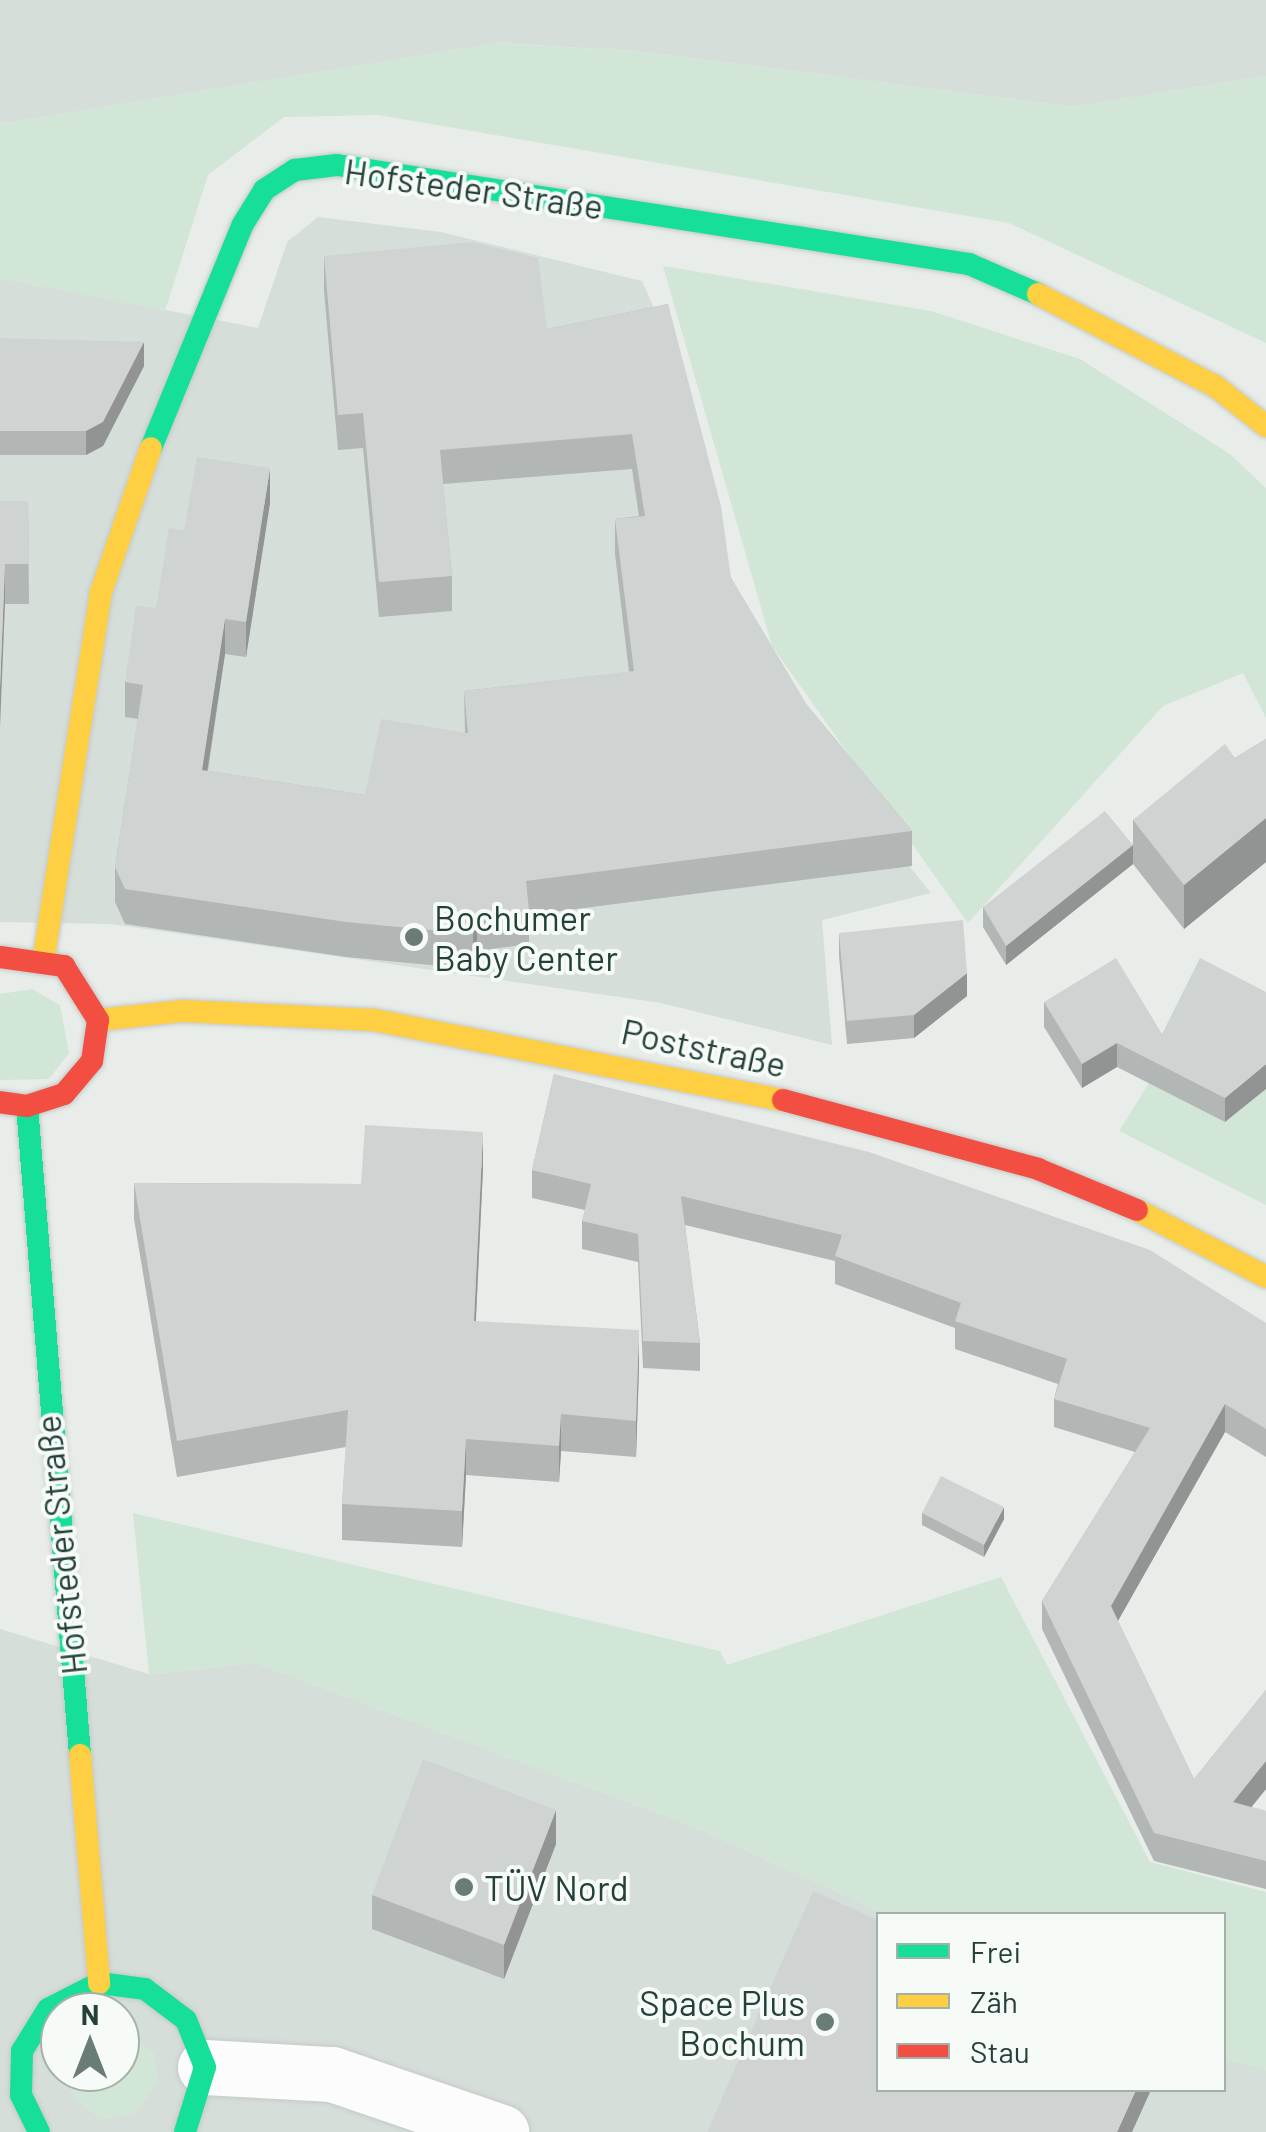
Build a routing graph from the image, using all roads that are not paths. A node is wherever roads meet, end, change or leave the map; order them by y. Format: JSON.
{"nodes":[{"id":1,"x":1266,"y":426,"type":"edge"},
{"id":2,"x":44,"y":956,"type":"junction"},
{"id":3,"x":0,"y":957,"type":"edge"},
{"id":4,"x":98,"y":1020,"type":"junction"},
{"id":5,"x":0,"y":1102,"type":"edge"},
{"id":6,"x":27,"y":1106,"type":"junction"},
{"id":7,"x":1266,"y":1277,"type":"edge"},
{"id":8,"x":99,"y":1983,"type":"junction"},
{"id":9,"x":205,"y":2068,"type":"junction"},
{"id":10,"x":39,"y":2132,"type":"edge"},
{"id":11,"x":185,"y":2132,"type":"edge"},
{"id":12,"x":501,"y":2132,"type":"edge"}],
"edges":[{"from":1,"to":2,"type":"street","name":"Hofsteder Straße"},
{"from":2,"to":3,"type":"street"},
{"from":2,"to":4,"type":"street"},
{"from":4,"to":6,"type":"street"},
{"from":4,"to":7,"type":"street","name":"Poststraße"},
{"from":5,"to":6,"type":"street"},
{"from":6,"to":8,"type":"street","name":"Hofsteder Straße"},
{"from":8,"to":9,"type":"street"},
{"from":8,"to":10,"type":"street"},
{"from":9,"to":11,"type":"street"},
{"from":9,"to":12,"type":"street"}]}
